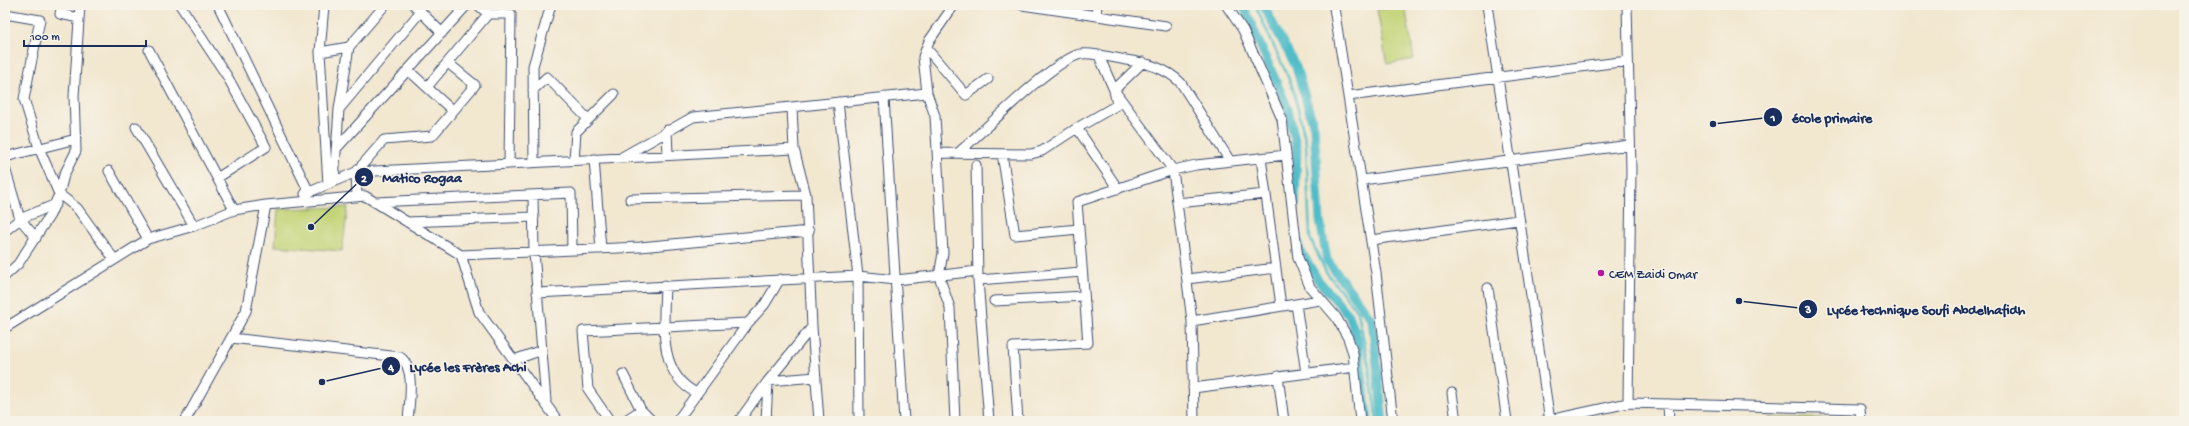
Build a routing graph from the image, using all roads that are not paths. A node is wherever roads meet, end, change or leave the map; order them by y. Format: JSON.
{"nodes":[{"id":1,"x":9,"y":5,"type":"edge"},
{"id":2,"x":62,"y":5,"type":"edge"},
{"id":3,"x":80,"y":5,"type":"edge"},
{"id":4,"x":180,"y":5,"type":"edge"},
{"id":5,"x":218,"y":5,"type":"edge"},
{"id":6,"x":324,"y":5,"type":"edge"},
{"id":7,"x":385,"y":5,"type":"edge"},
{"id":8,"x":467,"y":5,"type":"edge"},
{"id":9,"x":478,"y":5,"type":"edge"},
{"id":10,"x":551,"y":5,"type":"edge"},
{"id":11,"x":954,"y":5,"type":"edge"},
{"id":12,"x":1022,"y":5,"type":"edge"},
{"id":13,"x":1098,"y":5,"type":"edge"},
{"id":14,"x":1226,"y":5,"type":"edge"},
{"id":15,"x":1487,"y":5,"type":"edge"},
{"id":16,"x":1627,"y":5,"type":"edge"},
{"id":17,"x":418,"y":8,"type":"edge"},
{"id":18,"x":1334,"y":8,"type":"dead end"},
{"id":19,"x":488,"y":14,"type":"junction"},
{"id":20,"x":1096,"y":16,"type":"junction"},
{"id":21,"x":5,"y":17,"type":"edge"},
{"id":22,"x":79,"y":18,"type":"junction"},
{"id":23,"x":1166,"y":26,"type":"dead end"},
{"id":24,"x":442,"y":33,"type":"junction"},
{"id":25,"x":349,"y":47,"type":"junction"},
{"id":26,"x":927,"y":49,"type":"junction"},
{"id":27,"x":149,"y":50,"type":"dead end"},
{"id":28,"x":320,"y":52,"type":"junction"},
{"id":29,"x":1099,"y":56,"type":"junction"},
{"id":30,"x":1628,"y":61,"type":"junction"},
{"id":31,"x":1143,"y":62,"type":"junction"},
{"id":32,"x":448,"y":63,"type":"junction"},
{"id":33,"x":408,"y":70,"type":"junction"},
{"id":34,"x":1497,"y":77,"type":"junction"},
{"id":35,"x":988,"y":79,"type":"dead end"},
{"id":36,"x":427,"y":87,"type":"junction"},
{"id":37,"x":533,"y":90,"type":"junction"},
{"id":38,"x":1114,"y":90,"type":"junction"},
{"id":39,"x":927,"y":93,"type":"junction"},
{"id":40,"x":614,"y":94,"type":"dead end"},
{"id":41,"x":1348,"y":96,"type":"junction"},
{"id":42,"x":884,"y":97,"type":"junction"},
{"id":43,"x":838,"y":102,"type":"junction"},
{"id":44,"x":792,"y":108,"type":"junction"},
{"id":45,"x":339,"y":109,"type":"junction"},
{"id":46,"x":453,"y":111,"type":"junction"},
{"id":47,"x":588,"y":120,"type":"junction"},
{"id":48,"x":136,"y":127,"type":"dead end"},
{"id":49,"x":1077,"y":128,"type":"junction"},
{"id":50,"x":667,"y":130,"type":"junction"},
{"id":51,"x":76,"y":139,"type":"junction"},
{"id":52,"x":1630,"y":145,"type":"junction"},
{"id":53,"x":39,"y":148,"type":"junction"},
{"id":54,"x":336,"y":149,"type":"junction"},
{"id":55,"x":794,"y":149,"type":"junction"},
{"id":56,"x":938,"y":153,"type":"junction"},
{"id":57,"x":958,"y":153,"type":"junction"},
{"id":58,"x":1002,"y":154,"type":"junction"},
{"id":59,"x":668,"y":155,"type":"junction"},
{"id":60,"x":1286,"y":155,"type":"junction"},
{"id":61,"x":5,"y":157,"type":"edge"},
{"id":62,"x":621,"y":158,"type":"junction"},
{"id":63,"x":1261,"y":158,"type":"junction"},
{"id":64,"x":594,"y":159,"type":"junction"},
{"id":65,"x":574,"y":160,"type":"junction"},
{"id":66,"x":1510,"y":160,"type":"junction"},
{"id":67,"x":1230,"y":161,"type":"junction"},
{"id":68,"x":534,"y":162,"type":"junction"},
{"id":69,"x":509,"y":164,"type":"junction"},
{"id":70,"x":976,"y":165,"type":"dead end"},
{"id":71,"x":5,"y":168,"type":"edge"},
{"id":72,"x":1174,"y":170,"type":"junction"},
{"id":73,"x":109,"y":171,"type":"dead end"},
{"id":74,"x":356,"y":172,"type":"junction"},
{"id":75,"x":217,"y":178,"type":"junction"},
{"id":76,"x":1362,"y":180,"type":"junction"},
{"id":77,"x":331,"y":182,"type":"junction"},
{"id":78,"x":1118,"y":189,"type":"junction"},
{"id":79,"x":309,"y":192,"type":"junction"},
{"id":80,"x":60,"y":194,"type":"junction"},
{"id":81,"x":1266,"y":194,"type":"junction"},
{"id":82,"x":533,"y":195,"type":"junction"},
{"id":83,"x":806,"y":195,"type":"junction"},
{"id":84,"x":356,"y":196,"type":"junction"},
{"id":85,"x":630,"y":199,"type":"dead end"},
{"id":86,"x":376,"y":202,"type":"junction"},
{"id":87,"x":286,"y":203,"type":"junction"},
{"id":88,"x":1178,"y":203,"type":"junction"},
{"id":89,"x":56,"y":204,"type":"junction"},
{"id":90,"x":266,"y":205,"type":"junction"},
{"id":91,"x":234,"y":210,"type":"junction"},
{"id":92,"x":534,"y":218,"type":"junction"},
{"id":93,"x":20,"y":219,"type":"junction"},
{"id":94,"x":1518,"y":220,"type":"junction"},
{"id":95,"x":407,"y":222,"type":"junction"},
{"id":96,"x":194,"y":226,"type":"junction"},
{"id":97,"x":1079,"y":229,"type":"junction"},
{"id":98,"x":5,"y":231,"type":"edge"},
{"id":99,"x":809,"y":231,"type":"junction"},
{"id":100,"x":36,"y":238,"type":"junction"},
{"id":101,"x":148,"y":239,"type":"junction"},
{"id":102,"x":1371,"y":240,"type":"junction"},
{"id":103,"x":602,"y":248,"type":"junction"},
{"id":104,"x":572,"y":250,"type":"junction"},
{"id":105,"x":534,"y":252,"type":"junction"},
{"id":106,"x":462,"y":255,"type":"junction"},
{"id":107,"x":114,"y":259,"type":"junction"},
{"id":108,"x":1276,"y":268,"type":"junction"},
{"id":109,"x":1082,"y":272,"type":"junction"},
{"id":110,"x":5,"y":276,"type":"edge"},
{"id":111,"x":858,"y":276,"type":"junction"},
{"id":112,"x":939,"y":276,"type":"junction"},
{"id":113,"x":978,"y":276,"type":"junction"},
{"id":114,"x":780,"y":279,"type":"junction"},
{"id":115,"x":810,"y":279,"type":"junction"},
{"id":116,"x":1187,"y":279,"type":"junction"},
{"id":117,"x":896,"y":280,"type":"junction"},
{"id":118,"x":665,"y":285,"type":"junction"},
{"id":119,"x":1488,"y":288,"type":"dead end"},
{"id":120,"x":537,"y":293,"type":"junction"},
{"id":121,"x":1084,"y":296,"type":"junction"},
{"id":122,"x":994,"y":300,"type":"dead end"},
{"id":123,"x":1320,"y":300,"type":"junction"},
{"id":124,"x":1296,"y":304,"type":"junction"},
{"id":125,"x":1281,"y":306,"type":"junction"},
{"id":126,"x":1192,"y":320,"type":"junction"},
{"id":127,"x":748,"y":323,"type":"junction"},
{"id":128,"x":664,"y":326,"type":"junction"},
{"id":129,"x":812,"y":327,"type":"junction"},
{"id":130,"x":5,"y":328,"type":"edge"},
{"id":131,"x":230,"y":338,"type":"junction"},
{"id":132,"x":542,"y":350,"type":"junction"},
{"id":133,"x":514,"y":360,"type":"junction"},
{"id":134,"x":1355,"y":367,"type":"junction"},
{"id":135,"x":1306,"y":373,"type":"junction"},
{"id":136,"x":623,"y":374,"type":"dead end"},
{"id":137,"x":1278,"y":376,"type":"junction"},
{"id":138,"x":816,"y":377,"type":"junction"},
{"id":139,"x":768,"y":381,"type":"junction"},
{"id":140,"x":1193,"y":388,"type":"junction"},
{"id":141,"x":697,"y":393,"type":"junction"},
{"id":142,"x":1452,"y":393,"type":"dead end"},
{"id":143,"x":546,"y":401,"type":"junction"},
{"id":144,"x":1628,"y":403,"type":"junction"},
{"id":145,"x":1668,"y":404,"type":"junction"},
{"id":146,"x":642,"y":410,"type":"junction"},
{"id":147,"x":186,"y":420,"type":"edge"},
{"id":148,"x":408,"y":421,"type":"edge"},
{"id":149,"x":558,"y":421,"type":"edge"},
{"id":150,"x":610,"y":421,"type":"edge"},
{"id":151,"x":624,"y":421,"type":"edge"},
{"id":152,"x":652,"y":421,"type":"edge"},
{"id":153,"x":677,"y":421,"type":"edge"},
{"id":154,"x":739,"y":421,"type":"edge"},
{"id":155,"x":766,"y":421,"type":"edge"},
{"id":156,"x":819,"y":421,"type":"edge"},
{"id":157,"x":859,"y":421,"type":"edge"},
{"id":158,"x":904,"y":421,"type":"edge"},
{"id":159,"x":955,"y":421,"type":"edge"},
{"id":160,"x":989,"y":421,"type":"edge"},
{"id":161,"x":1018,"y":421,"type":"edge"},
{"id":162,"x":1194,"y":421,"type":"edge"},
{"id":163,"x":1284,"y":421,"type":"edge"},
{"id":164,"x":1360,"y":421,"type":"edge"},
{"id":165,"x":1393,"y":421,"type":"edge"},
{"id":166,"x":1456,"y":421,"type":"edge"},
{"id":167,"x":1507,"y":421,"type":"edge"},
{"id":168,"x":1548,"y":421,"type":"edge"},
{"id":169,"x":1669,"y":421,"type":"edge"},
{"id":170,"x":1861,"y":421,"type":"edge"}],
"edges":[{"from":1,"to":21,"type":"street"},
{"from":2,"to":22,"type":"street"},
{"from":3,"to":22,"type":"street"},
{"from":4,"to":75,"type":"street"},
{"from":5,"to":79,"type":"street"},
{"from":6,"to":28,"type":"street"},
{"from":7,"to":25,"type":"street"},
{"from":8,"to":24,"type":"street"},
{"from":9,"to":19,"type":"street"},
{"from":10,"to":37,"type":"street"},
{"from":11,"to":26,"type":"street"},
{"from":12,"to":20,"type":"street"},
{"from":13,"to":20,"type":"street"},
{"from":14,"to":60,"type":"street"},
{"from":15,"to":34,"type":"street"},
{"from":16,"to":30,"type":"street"},
{"from":17,"to":24,"type":"street"},
{"from":17,"to":45,"type":"street"},
{"from":18,"to":41,"type":"street"},
{"from":19,"to":32,"type":"street"},
{"from":19,"to":69,"type":"street"},
{"from":20,"to":23,"type":"street"},
{"from":21,"to":53,"type":"street"},
{"from":22,"to":51,"type":"street"},
{"from":24,"to":33,"type":"street"},
{"from":25,"to":28,"type":"street"},
{"from":25,"to":45,"type":"street"},
{"from":26,"to":35,"type":"street"},
{"from":26,"to":39,"type":"street"},
{"from":27,"to":75,"type":"street"},
{"from":28,"to":77,"type":"street"},
{"from":29,"to":31,"type":"street"},
{"from":29,"to":38,"type":"street"},
{"from":29,"to":57,"type":"street"},
{"from":30,"to":34,"type":"street"},
{"from":30,"to":52,"type":"street"},
{"from":31,"to":38,"type":"street"},
{"from":31,"to":67,"type":"street"},
{"from":32,"to":36,"type":"street"},
{"from":32,"to":46,"type":"street"},
{"from":33,"to":36,"type":"street"},
{"from":33,"to":54,"type":"street"},
{"from":34,"to":41,"type":"street"},
{"from":34,"to":66,"type":"street"},
{"from":36,"to":46,"type":"street"},
{"from":37,"to":47,"type":"street"},
{"from":37,"to":68,"type":"street"},
{"from":38,"to":49,"type":"street"},
{"from":38,"to":72,"type":"street"},
{"from":39,"to":42,"type":"street"},
{"from":39,"to":56,"type":"street"},
{"from":40,"to":47,"type":"street"},
{"from":41,"to":76,"type":"street"},
{"from":42,"to":43,"type":"street"},
{"from":42,"to":117,"type":"street"},
{"from":43,"to":44,"type":"street"},
{"from":43,"to":111,"type":"street"},
{"from":44,"to":50,"type":"street"},
{"from":44,"to":55,"type":"street"},
{"from":45,"to":54,"type":"street"},
{"from":46,"to":74,"type":"street"},
{"from":47,"to":65,"type":"street"},
{"from":48,"to":96,"type":"street"},
{"from":49,"to":58,"type":"street"},
{"from":49,"to":78,"type":"street"},
{"from":50,"to":59,"type":"street"},
{"from":50,"to":62,"type":"street"},
{"from":51,"to":53,"type":"street"},
{"from":51,"to":80,"type":"street"},
{"from":52,"to":66,"type":"street"},
{"from":52,"to":144,"type":"street"},
{"from":53,"to":61,"type":"street"},
{"from":53,"to":80,"type":"street"},
{"from":54,"to":77,"type":"street"},
{"from":55,"to":59,"type":"street"},
{"from":55,"to":83,"type":"street"},
{"from":56,"to":57,"type":"street"},
{"from":56,"to":112,"type":"street"},
{"from":57,"to":58,"type":"street"},
{"from":58,"to":97,"type":"street"},
{"from":59,"to":62,"type":"street"},
{"from":60,"to":63,"type":"street"},
{"from":60,"to":123,"type":"street"},
{"from":62,"to":64,"type":"street"},
{"from":63,"to":67,"type":"street"},
{"from":63,"to":81,"type":"street"},
{"from":64,"to":65,"type":"street"},
{"from":64,"to":103,"type":"street"},
{"from":65,"to":68,"type":"street"},
{"from":66,"to":76,"type":"street"},
{"from":66,"to":94,"type":"street"},
{"from":67,"to":72,"type":"street"},
{"from":68,"to":69,"type":"street"},
{"from":69,"to":74,"type":"street"},
{"from":70,"to":113,"type":"street"},
{"from":71,"to":93,"type":"street"},
{"from":72,"to":78,"type":"street"},
{"from":72,"to":88,"type":"street"},
{"from":73,"to":101,"type":"street"},
{"from":74,"to":77,"type":"street"},
{"from":74,"to":84,"type":"street"},
{"from":75,"to":91,"type":"street"},
{"from":76,"to":102,"type":"street"},
{"from":77,"to":79,"type":"street"},
{"from":78,"to":97,"type":"street"},
{"from":79,"to":87,"type":"street"},
{"from":80,"to":89,"type":"street"},
{"from":80,"to":107,"type":"street"},
{"from":81,"to":88,"type":"street"},
{"from":81,"to":108,"type":"street"},
{"from":82,"to":86,"type":"street"},
{"from":82,"to":92,"type":"street"},
{"from":82,"to":104,"type":"street"},
{"from":83,"to":85,"type":"street"},
{"from":83,"to":99,"type":"street"},
{"from":84,"to":86,"type":"street"},
{"from":84,"to":87,"type":"street"},
{"from":86,"to":95,"type":"street"},
{"from":87,"to":90,"type":"street"},
{"from":88,"to":116,"type":"street"},
{"from":89,"to":93,"type":"street"},
{"from":89,"to":100,"type":"street"},
{"from":90,"to":91,"type":"street"},
{"from":90,"to":131,"type":"street"},
{"from":91,"to":96,"type":"street"},
{"from":92,"to":95,"type":"street"},
{"from":92,"to":105,"type":"street"},
{"from":93,"to":98,"type":"street"},
{"from":93,"to":100,"type":"street"},
{"from":94,"to":102,"type":"street"},
{"from":94,"to":168,"type":"street"},
{"from":95,"to":106,"type":"street"},
{"from":96,"to":101,"type":"street"},
{"from":97,"to":109,"type":"street"},
{"from":99,"to":103,"type":"street"},
{"from":99,"to":115,"type":"street"},
{"from":100,"to":110,"type":"street"},
{"from":101,"to":107,"type":"street"},
{"from":102,"to":165,"type":"street"},
{"from":103,"to":104,"type":"street"},
{"from":104,"to":105,"type":"street"},
{"from":105,"to":106,"type":"street"},
{"from":105,"to":120,"type":"street"},
{"from":106,"to":133,"type":"street"},
{"from":107,"to":130,"type":"street"},
{"from":108,"to":116,"type":"street"},
{"from":108,"to":125,"type":"street"},
{"from":109,"to":113,"type":"street"},
{"from":109,"to":121,"type":"street"},
{"from":111,"to":115,"type":"street"},
{"from":111,"to":117,"type":"street"},
{"from":111,"to":157,"type":"street"},
{"from":112,"to":113,"type":"street"},
{"from":112,"to":117,"type":"street"},
{"from":112,"to":159,"type":"street"},
{"from":113,"to":160,"type":"street"},
{"from":114,"to":115,"type":"street"},
{"from":114,"to":118,"type":"street"},
{"from":114,"to":127,"type":"street"},
{"from":115,"to":129,"type":"street"},
{"from":116,"to":126,"type":"street"},
{"from":117,"to":158,"type":"street"},
{"from":118,"to":120,"type":"street"},
{"from":118,"to":128,"type":"street"},
{"from":119,"to":167,"type":"street"},
{"from":120,"to":132,"type":"street"},
{"from":121,"to":122,"type":"street"},
{"from":121,"to":161,"type":"street"},
{"from":123,"to":124,"type":"street"},
{"from":123,"to":134,"type":"street"},
{"from":124,"to":125,"type":"street"},
{"from":124,"to":135,"type":"street"},
{"from":125,"to":126,"type":"street"},
{"from":126,"to":140,"type":"street"},
{"from":127,"to":128,"type":"street"},
{"from":127,"to":141,"type":"street"},
{"from":128,"to":141,"type":"street"},
{"from":128,"to":150,"type":"street"},
{"from":129,"to":138,"type":"street"},
{"from":129,"to":139,"type":"street"},
{"from":131,"to":147,"type":"street"},
{"from":131,"to":148,"type":"street"},
{"from":132,"to":133,"type":"street"},
{"from":132,"to":143,"type":"street"},
{"from":133,"to":143,"type":"street"},
{"from":134,"to":135,"type":"street"},
{"from":134,"to":164,"type":"street"},
{"from":135,"to":137,"type":"street"},
{"from":136,"to":146,"type":"street"},
{"from":137,"to":140,"type":"street"},
{"from":137,"to":163,"type":"street"},
{"from":138,"to":139,"type":"street"},
{"from":138,"to":156,"type":"street"},
{"from":139,"to":154,"type":"street"},
{"from":139,"to":155,"type":"street"},
{"from":140,"to":162,"type":"street"},
{"from":141,"to":153,"type":"street"},
{"from":142,"to":166,"type":"street"},
{"from":143,"to":149,"type":"street"},
{"from":144,"to":145,"type":"street"},
{"from":144,"to":168,"type":"street"},
{"from":145,"to":169,"type":"street"},
{"from":145,"to":170,"type":"street"},
{"from":146,"to":151,"type":"street"},
{"from":146,"to":152,"type":"street"}]}
